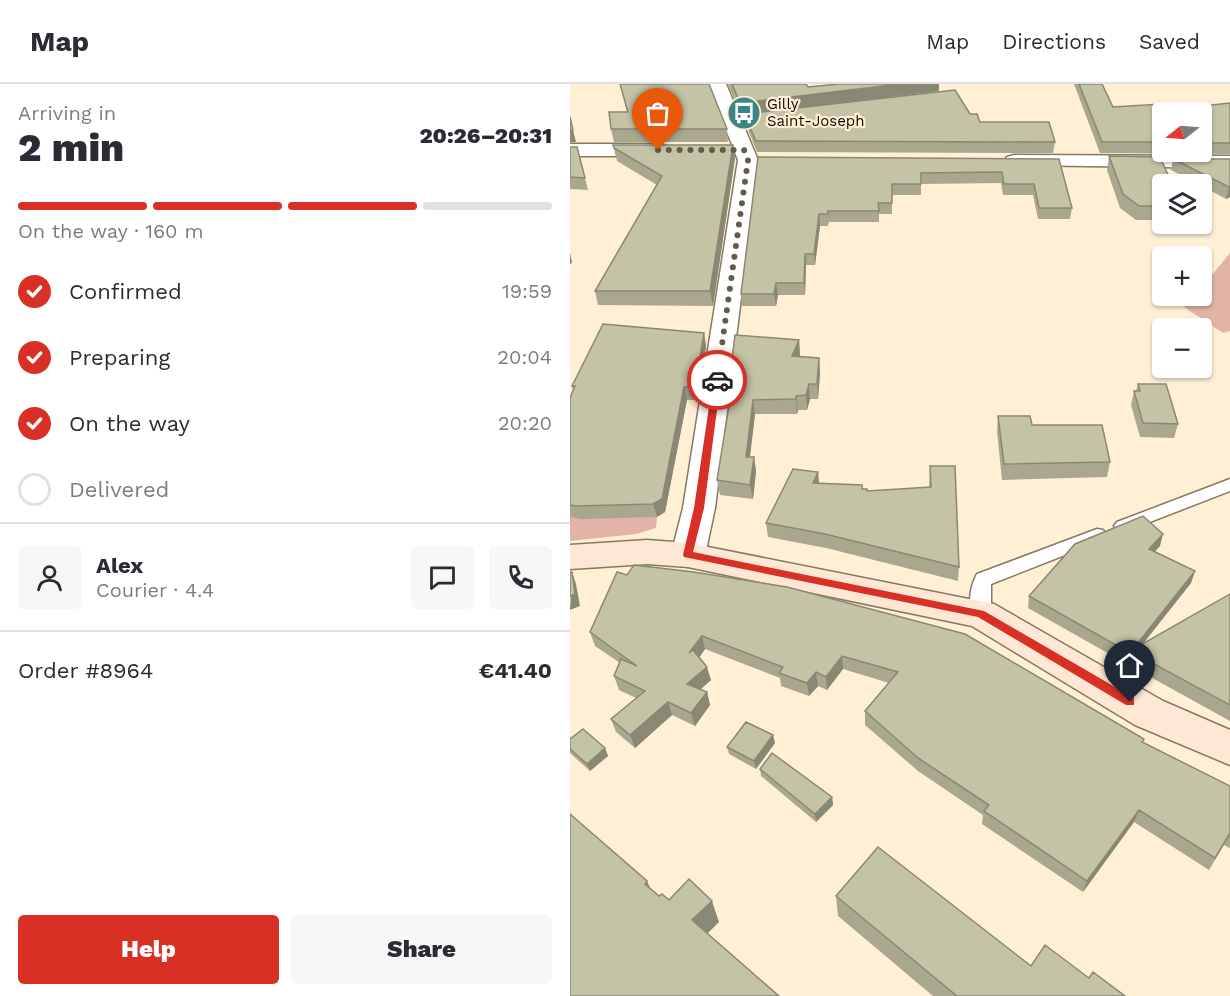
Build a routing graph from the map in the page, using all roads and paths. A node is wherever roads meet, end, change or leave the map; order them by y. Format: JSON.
{"nodes":[{"id":1,"x":717,"y":84,"type":"edge"},
{"id":2,"x":570,"y":150,"type":"edge"},
{"id":3,"x":677,"y":150,"type":"edge"},
{"id":4,"x":989,"y":161,"type":"edge"},
{"id":5,"x":1230,"y":162,"type":"edge"},
{"id":6,"x":1230,"y":485,"type":"edge"},
{"id":7,"x":688,"y":555,"type":"junction"},
{"id":8,"x":570,"y":557,"type":"edge"},
{"id":9,"x":981,"y":614,"type":"junction"},
{"id":10,"x":1230,"y":748,"type":"edge"}],
"edges":[{"from":1,"to":7,"type":"street"},
{"from":2,"to":3,"type":"street"},
{"from":4,"to":5,"type":"street"},
{"from":6,"to":9,"type":"lane"},
{"from":7,"to":8,"type":"main road"},
{"from":7,"to":9,"type":"main road"},
{"from":9,"to":10,"type":"main road"}]}
